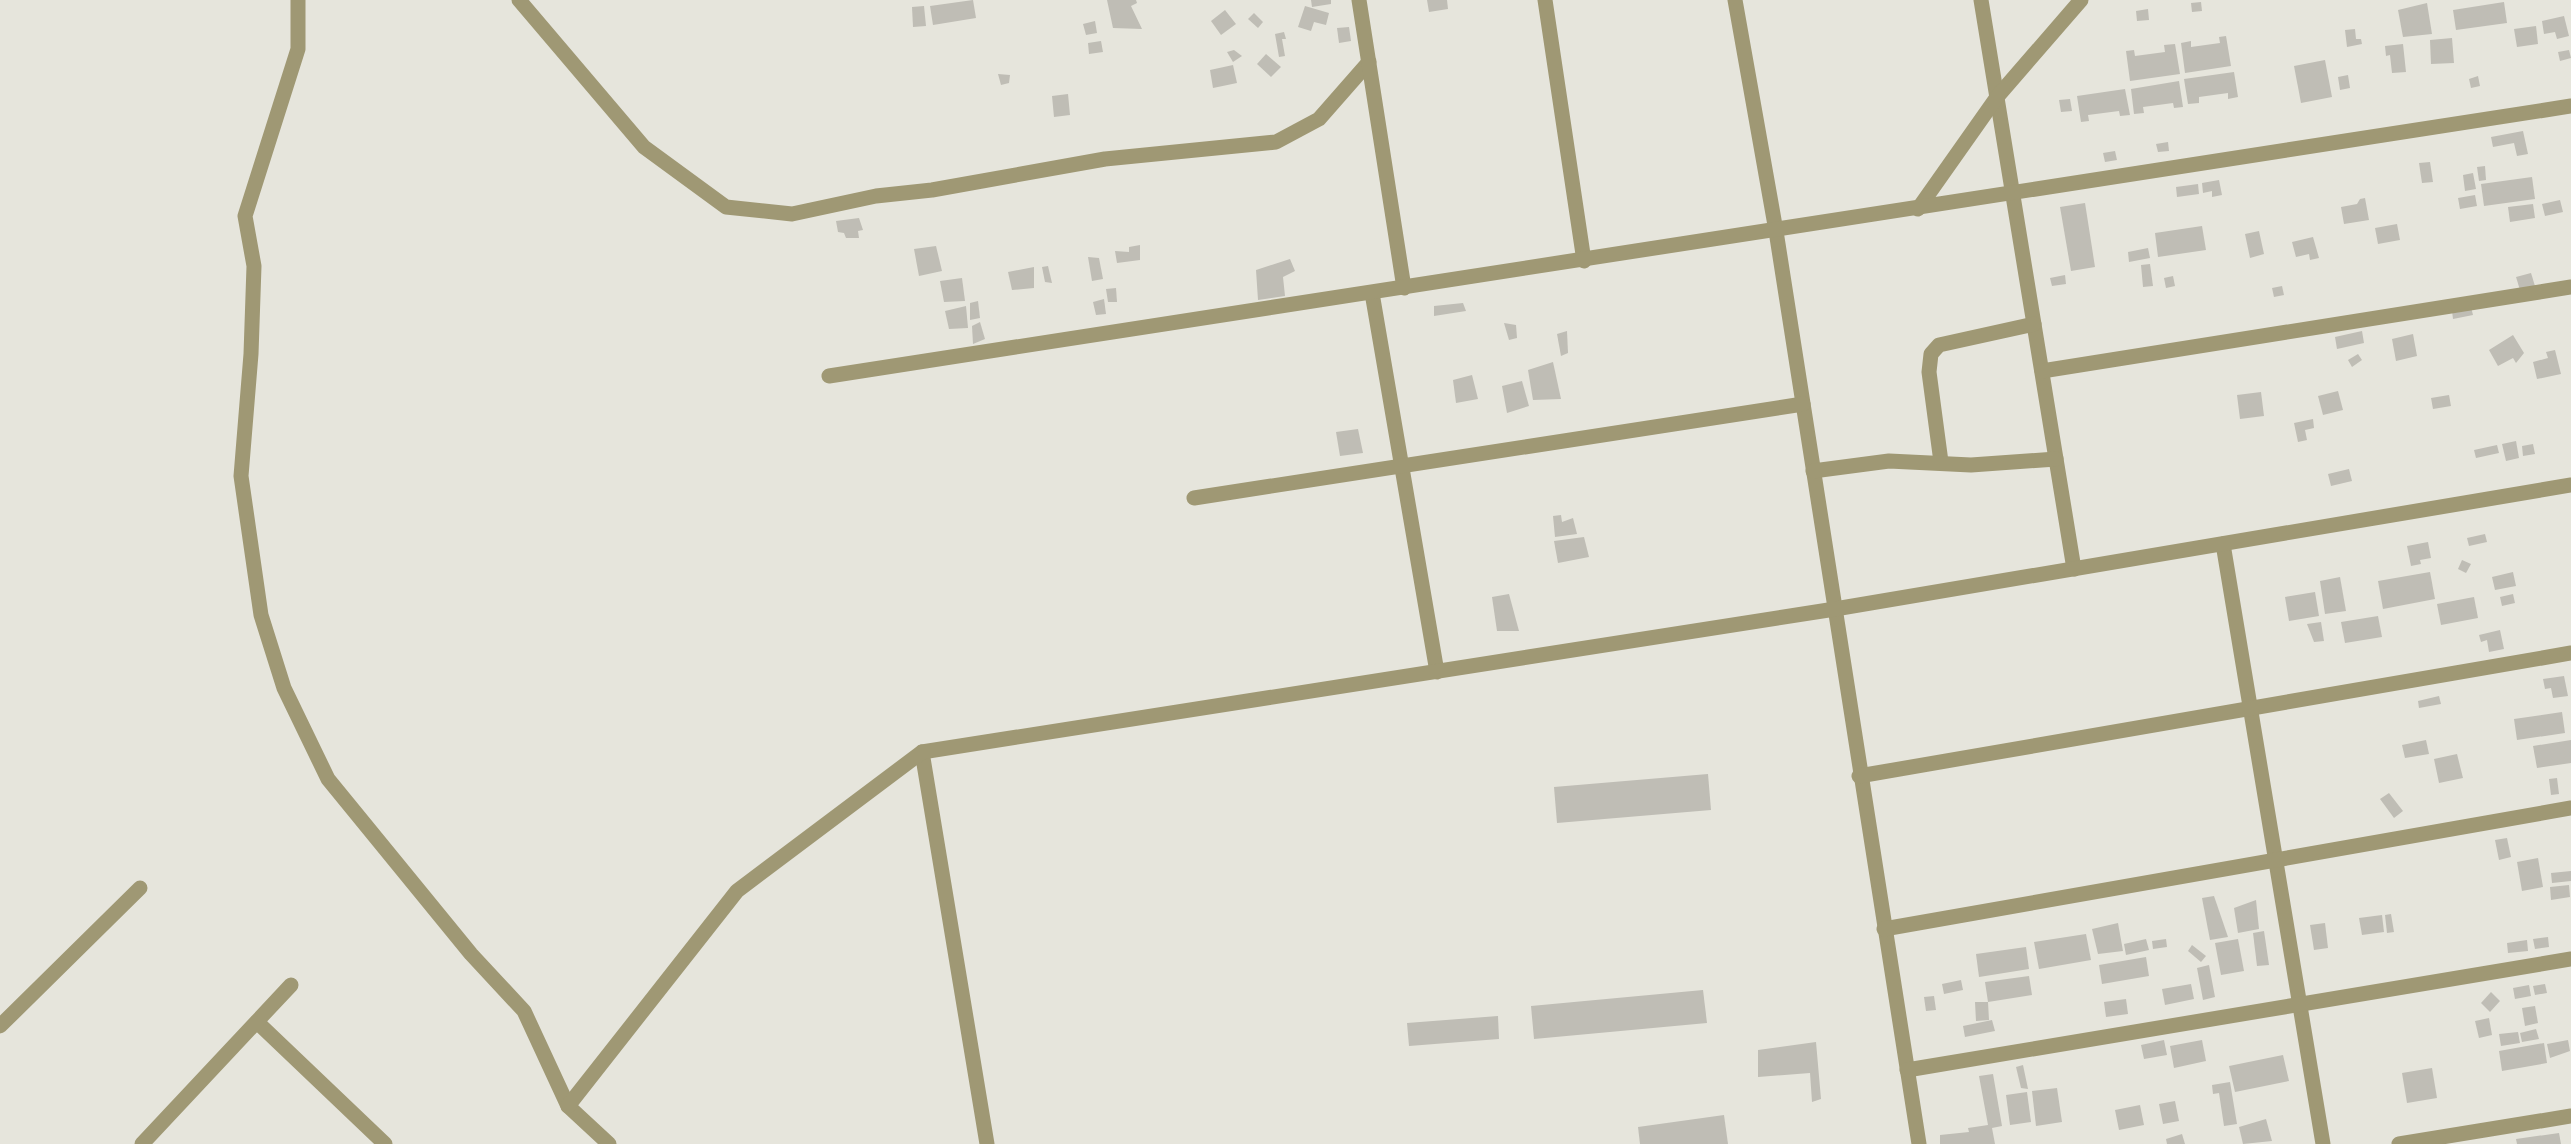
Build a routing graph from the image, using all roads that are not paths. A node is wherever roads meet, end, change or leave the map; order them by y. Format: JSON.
{"nodes":[{"id":1,"x":298,"y":0,"type":"edge"},
{"id":2,"x":519,"y":0,"type":"edge"},
{"id":3,"x":1359,"y":0,"type":"edge"},
{"id":4,"x":1545,"y":0,"type":"edge"},
{"id":5,"x":1735,"y":0,"type":"edge"},
{"id":6,"x":1981,"y":0,"type":"edge"},
{"id":7,"x":2081,"y":0,"type":"edge"},
{"id":8,"x":1369,"y":62,"type":"junction"},
{"id":9,"x":1997,"y":97,"type":"junction"},
{"id":10,"x":2571,"y":106,"type":"edge"},
{"id":11,"x":2013,"y":194,"type":"junction"},
{"id":12,"x":1918,"y":209,"type":"junction"},
{"id":13,"x":1776,"y":231,"type":"junction"},
{"id":14,"x":1584,"y":261,"type":"junction"},
{"id":15,"x":2571,"y":287,"type":"edge"},
{"id":16,"x":1404,"y":288,"type":"junction"},
{"id":17,"x":1372,"y":293,"type":"junction"},
{"id":18,"x":2034,"y":324,"type":"junction"},
{"id":19,"x":2042,"y":371,"type":"junction"},
{"id":20,"x":829,"y":376,"type":"dead end"},
{"id":21,"x":1803,"y":404,"type":"junction"},
{"id":22,"x":2056,"y":459,"type":"junction"},
{"id":23,"x":1941,"y":462,"type":"junction"},
{"id":24,"x":1402,"y":466,"type":"junction"},
{"id":25,"x":1813,"y":471,"type":"junction"},
{"id":26,"x":2571,"y":485,"type":"edge"},
{"id":27,"x":1194,"y":498,"type":"dead end"},
{"id":28,"x":2223,"y":544,"type":"junction"},
{"id":29,"x":2074,"y":569,"type":"junction"},
{"id":30,"x":1835,"y":609,"type":"junction"},
{"id":31,"x":2571,"y":653,"type":"edge"},
{"id":32,"x":1437,"y":672,"type":"junction"},
{"id":33,"x":2251,"y":709,"type":"junction"},
{"id":34,"x":922,"y":752,"type":"junction"},
{"id":35,"x":1859,"y":776,"type":"junction"},
{"id":36,"x":2571,"y":808,"type":"edge"},
{"id":37,"x":2276,"y":860,"type":"junction"},
{"id":38,"x":140,"y":888,"type":"dead end"},
{"id":39,"x":1884,"y":929,"type":"junction"},
{"id":40,"x":2571,"y":959,"type":"edge"},
{"id":41,"x":291,"y":985,"type":"dead end"},
{"id":42,"x":2300,"y":1004,"type":"junction"},
{"id":43,"x":257,"y":1022,"type":"junction"},
{"id":44,"x":0,"y":1026,"type":"edge"},
{"id":45,"x":1907,"y":1070,"type":"junction"},
{"id":46,"x":568,"y":1106,"type":"junction"},
{"id":47,"x":2571,"y":1116,"type":"edge"},
{"id":48,"x":145,"y":1143,"type":"edge"},
{"id":49,"x":385,"y":1144,"type":"edge"},
{"id":50,"x":609,"y":1144,"type":"edge"},
{"id":51,"x":987,"y":1144,"type":"edge"},
{"id":52,"x":1918,"y":1144,"type":"edge"},
{"id":53,"x":2323,"y":1144,"type":"edge"},
{"id":54,"x":2399,"y":1144,"type":"edge"}],
"edges":[{"from":1,"to":46,"type":"street"},
{"from":2,"to":8,"type":"street"},
{"from":3,"to":8,"type":"street"},
{"from":4,"to":14,"type":"street"},
{"from":5,"to":13,"type":"street"},
{"from":6,"to":9,"type":"street"},
{"from":7,"to":9,"type":"street"},
{"from":8,"to":16,"type":"street"},
{"from":9,"to":11,"type":"street"},
{"from":9,"to":12,"type":"street"},
{"from":10,"to":11,"type":"street"},
{"from":11,"to":12,"type":"street"},
{"from":11,"to":18,"type":"street"},
{"from":12,"to":13,"type":"street"},
{"from":13,"to":14,"type":"street"},
{"from":13,"to":21,"type":"street"},
{"from":14,"to":16,"type":"street"},
{"from":15,"to":19,"type":"street"},
{"from":16,"to":17,"type":"street"},
{"from":17,"to":20,"type":"street"},
{"from":17,"to":24,"type":"street"},
{"from":18,"to":19,"type":"street"},
{"from":18,"to":23,"type":"street"},
{"from":19,"to":22,"type":"street"},
{"from":21,"to":24,"type":"street"},
{"from":21,"to":25,"type":"street"},
{"from":22,"to":23,"type":"street"},
{"from":22,"to":29,"type":"street"},
{"from":23,"to":25,"type":"street"},
{"from":24,"to":27,"type":"street"},
{"from":24,"to":32,"type":"street"},
{"from":25,"to":30,"type":"street"},
{"from":26,"to":28,"type":"street"},
{"from":28,"to":29,"type":"street"},
{"from":28,"to":33,"type":"street"},
{"from":29,"to":30,"type":"street"},
{"from":30,"to":32,"type":"street"},
{"from":30,"to":35,"type":"street"},
{"from":31,"to":33,"type":"street"},
{"from":32,"to":34,"type":"street"},
{"from":33,"to":35,"type":"street"},
{"from":33,"to":37,"type":"street"},
{"from":34,"to":46,"type":"street"},
{"from":34,"to":51,"type":"street"},
{"from":35,"to":39,"type":"street"},
{"from":36,"to":37,"type":"street"},
{"from":37,"to":39,"type":"street"},
{"from":37,"to":42,"type":"street"},
{"from":38,"to":44,"type":"street"},
{"from":39,"to":45,"type":"street"},
{"from":40,"to":42,"type":"street"},
{"from":41,"to":43,"type":"street"},
{"from":42,"to":45,"type":"street"},
{"from":42,"to":53,"type":"street"},
{"from":43,"to":48,"type":"street"},
{"from":43,"to":49,"type":"street"},
{"from":45,"to":52,"type":"street"},
{"from":46,"to":50,"type":"street"},
{"from":47,"to":54,"type":"street"}]}
